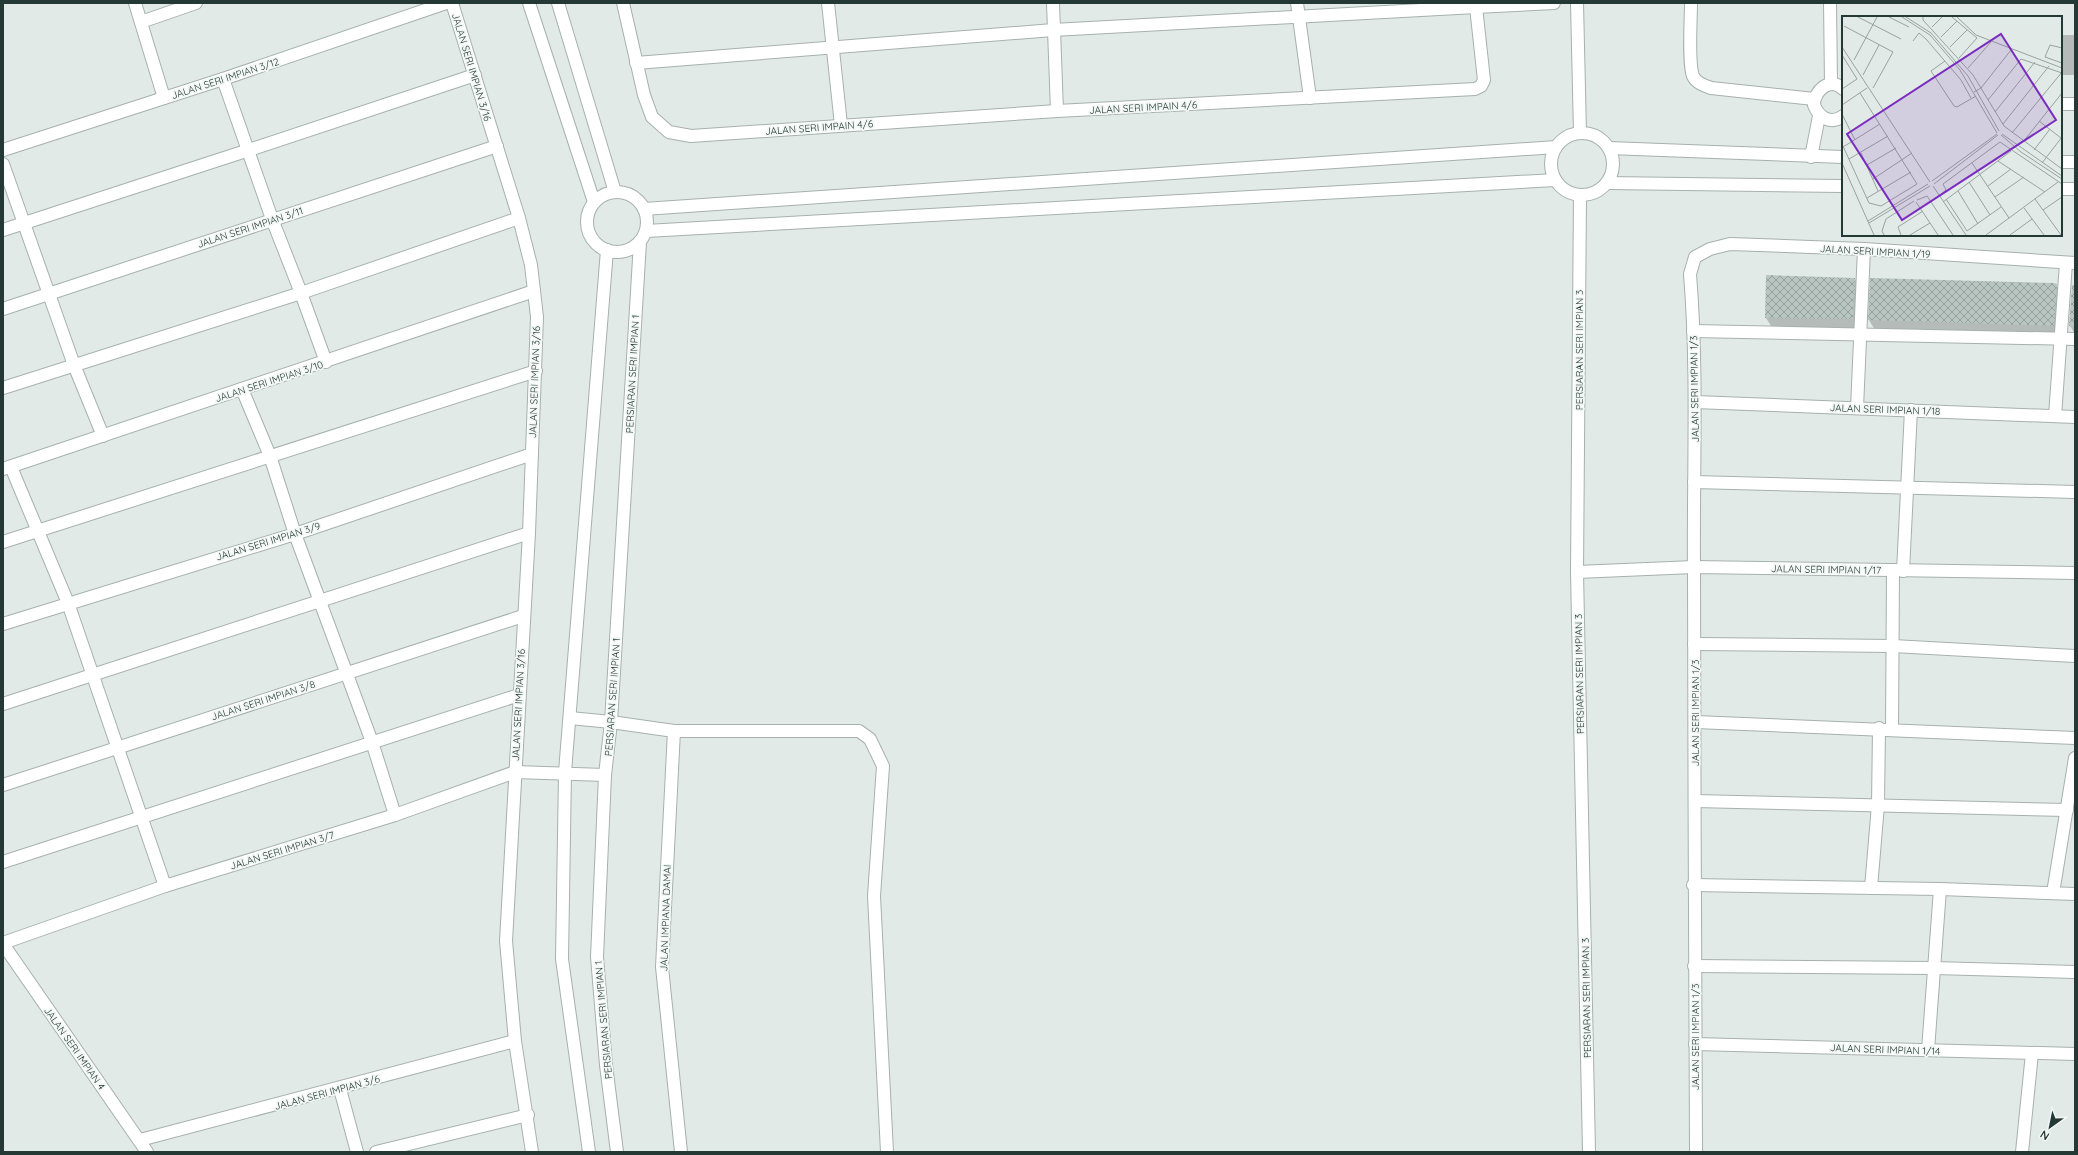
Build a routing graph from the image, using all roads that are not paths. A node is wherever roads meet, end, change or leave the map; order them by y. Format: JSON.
{"nodes":[{"id":1,"x":135,"y":3,"type":"edge"},
{"id":2,"x":196,"y":3,"type":"edge"},
{"id":3,"x":446,"y":3,"type":"edge"},
{"id":4,"x":452,"y":3,"type":"edge"},
{"id":5,"x":530,"y":3,"type":"edge"},
{"id":6,"x":558,"y":3,"type":"edge"},
{"id":7,"x":623,"y":3,"type":"edge"},
{"id":8,"x":828,"y":3,"type":"edge"},
{"id":9,"x":1053,"y":3,"type":"edge"},
{"id":10,"x":1297,"y":3,"type":"edge"},
{"id":11,"x":1554,"y":3,"type":"edge"},
{"id":12,"x":1577,"y":3,"type":"edge"},
{"id":13,"x":1691,"y":3,"type":"edge"},
{"id":14,"x":1830,"y":3,"type":"edge"},
{"id":15,"x":1476,"y":7,"type":"junction"},
{"id":16,"x":1298,"y":17,"type":"junction"},
{"id":17,"x":141,"y":22,"type":"junction"},
{"id":18,"x":1053,"y":30,"type":"junction"},
{"id":19,"x":832,"y":47,"type":"junction"},
{"id":20,"x":636,"y":63,"type":"junction"},
{"id":21,"x":475,"y":75,"type":"junction"},
{"id":22,"x":223,"y":79,"type":"junction"},
{"id":23,"x":1831,"y":84,"type":"junction"},
{"id":24,"x":1842,"y":89,"type":"edge"},
{"id":25,"x":164,"y":98,"type":"junction"},
{"id":26,"x":1310,"y":98,"type":"junction"},
{"id":27,"x":1814,"y":99,"type":"junction"},
{"id":28,"x":2062,"y":104,"type":"edge"},
{"id":29,"x":2075,"y":104,"type":"edge"},
{"id":30,"x":1057,"y":111,"type":"junction"},
{"id":31,"x":1820,"y":116,"type":"junction"},
{"id":32,"x":1842,"y":116,"type":"edge"},
{"id":33,"x":841,"y":125,"type":"junction"},
{"id":34,"x":1580,"y":133,"type":"junction"},
{"id":35,"x":497,"y":146,"type":"junction"},
{"id":36,"x":1556,"y":147,"type":"junction"},
{"id":37,"x":1609,"y":148,"type":"junction"},
{"id":38,"x":3,"y":150,"type":"edge"},
{"id":39,"x":249,"y":150,"type":"junction"},
{"id":40,"x":1811,"y":157,"type":"junction"},
{"id":41,"x":1842,"y":157,"type":"edge"},
{"id":42,"x":2062,"y":162,"type":"edge"},
{"id":43,"x":2075,"y":162,"type":"edge"},
{"id":44,"x":3,"y":164,"type":"edge"},
{"id":45,"x":1555,"y":180,"type":"junction"},
{"id":46,"x":1607,"y":183,"type":"junction"},
{"id":47,"x":1842,"y":186,"type":"edge"},
{"id":48,"x":2062,"y":189,"type":"edge"},
{"id":49,"x":2075,"y":189,"type":"edge"},
{"id":50,"x":615,"y":192,"type":"junction"},
{"id":51,"x":1580,"y":195,"type":"junction"},
{"id":52,"x":594,"y":202,"type":"junction"},
{"id":53,"x":644,"y":209,"type":"junction"},
{"id":54,"x":519,"y":218,"type":"junction"},
{"id":55,"x":272,"y":219,"type":"junction"},
{"id":56,"x":23,"y":223,"type":"junction"},
{"id":57,"x":3,"y":230,"type":"edge"},
{"id":58,"x":643,"y":237,"type":"junction"},
{"id":59,"x":1864,"y":249,"type":"junction"},
{"id":60,"x":607,"y":250,"type":"junction"},
{"id":61,"x":2070,"y":263,"type":"edge"},
{"id":62,"x":1690,"y":274,"type":"joint"},
{"id":63,"x":534,"y":291,"type":"junction"},
{"id":64,"x":301,"y":293,"type":"junction"},
{"id":65,"x":49,"y":294,"type":"junction"},
{"id":66,"x":3,"y":309,"type":"edge"},
{"id":67,"x":1692,"y":331,"type":"junction"},
{"id":68,"x":1861,"y":334,"type":"junction"},
{"id":69,"x":2060,"y":338,"type":"junction"},
{"id":70,"x":2075,"y":339,"type":"edge"},
{"id":71,"x":326,"y":362,"type":"junction"},
{"id":72,"x":74,"y":365,"type":"junction"},
{"id":73,"x":536,"y":371,"type":"junction"},
{"id":74,"x":3,"y":388,"type":"edge"},
{"id":75,"x":242,"y":389,"type":"junction"},
{"id":76,"x":1695,"y":402,"type":"junction"},
{"id":77,"x":1857,"y":408,"type":"junction"},
{"id":78,"x":1912,"y":410,"type":"junction"},
{"id":79,"x":2055,"y":416,"type":"junction"},
{"id":80,"x":2075,"y":417,"type":"edge"},
{"id":81,"x":103,"y":436,"type":"junction"},
{"id":82,"x":532,"y":454,"type":"junction"},
{"id":83,"x":270,"y":456,"type":"junction"},
{"id":84,"x":7,"y":468,"type":"edge"},
{"id":85,"x":1694,"y":482,"type":"junction"},
{"id":86,"x":1908,"y":486,"type":"junction"},
{"id":87,"x":2075,"y":492,"type":"edge"},
{"id":88,"x":38,"y":531,"type":"junction"},
{"id":89,"x":529,"y":533,"type":"junction"},
{"id":90,"x":295,"y":534,"type":"junction"},
{"id":91,"x":3,"y":542,"type":"edge"},
{"id":92,"x":1694,"y":567,"type":"junction"},
{"id":93,"x":1898,"y":570,"type":"junction"},
{"id":94,"x":1577,"y":572,"type":"junction"},
{"id":95,"x":2075,"y":573,"type":"edge"},
{"id":96,"x":320,"y":602,"type":"junction"},
{"id":97,"x":68,"y":603,"type":"junction"},
{"id":98,"x":523,"y":616,"type":"junction"},
{"id":99,"x":3,"y":624,"type":"edge"},
{"id":100,"x":1694,"y":644,"type":"junction"},
{"id":101,"x":1893,"y":646,"type":"junction"},
{"id":102,"x":2075,"y":656,"type":"edge"},
{"id":103,"x":346,"y":672,"type":"junction"},
{"id":104,"x":94,"y":674,"type":"junction"},
{"id":105,"x":519,"y":695,"type":"junction"},
{"id":106,"x":3,"y":704,"type":"edge"},
{"id":107,"x":570,"y":718,"type":"junction"},
{"id":108,"x":611,"y":722,"type":"junction"},
{"id":109,"x":1696,"y":722,"type":"junction"},
{"id":110,"x":1879,"y":728,"type":"junction"},
{"id":111,"x":1892,"y":730,"type":"junction"},
{"id":112,"x":674,"y":731,"type":"junction"},
{"id":113,"x":2075,"y":738,"type":"edge"},
{"id":114,"x":372,"y":742,"type":"junction"},
{"id":115,"x":118,"y":748,"type":"junction"},
{"id":116,"x":2075,"y":758,"type":"edge"},
{"id":117,"x":515,"y":772,"type":"junction"},
{"id":118,"x":565,"y":772,"type":"junction"},
{"id":119,"x":605,"y":774,"type":"junction"},
{"id":120,"x":3,"y":785,"type":"edge"},
{"id":121,"x":1695,"y":801,"type":"junction"},
{"id":122,"x":1878,"y":805,"type":"junction"},
{"id":123,"x":2067,"y":810,"type":"junction"},
{"id":124,"x":395,"y":814,"type":"junction"},
{"id":125,"x":140,"y":817,"type":"junction"},
{"id":126,"x":3,"y":862,"type":"edge"},
{"id":127,"x":1693,"y":885,"type":"junction"},
{"id":128,"x":165,"y":886,"type":"junction"},
{"id":129,"x":1871,"y":888,"type":"junction"},
{"id":130,"x":1940,"y":889,"type":"junction"},
{"id":131,"x":2053,"y":893,"type":"junction"},
{"id":132,"x":2075,"y":894,"type":"edge"},
{"id":133,"x":3,"y":944,"type":"edge"},
{"id":134,"x":1694,"y":966,"type":"junction"},
{"id":135,"x":1934,"y":968,"type":"junction"},
{"id":136,"x":2075,"y":972,"type":"edge"},
{"id":137,"x":515,"y":1041,"type":"junction"},
{"id":138,"x":1695,"y":1044,"type":"junction"},
{"id":139,"x":1928,"y":1050,"type":"junction"},
{"id":140,"x":2032,"y":1053,"type":"junction"},
{"id":141,"x":2075,"y":1054,"type":"edge"},
{"id":142,"x":340,"y":1088,"type":"junction"},
{"id":143,"x":528,"y":1116,"type":"junction"},
{"id":144,"x":140,"y":1140,"type":"junction"},
{"id":145,"x":147,"y":1152,"type":"edge"},
{"id":146,"x":357,"y":1152,"type":"edge"},
{"id":147,"x":376,"y":1152,"type":"edge"},
{"id":148,"x":532,"y":1152,"type":"edge"},
{"id":149,"x":589,"y":1152,"type":"edge"},
{"id":150,"x":617,"y":1152,"type":"edge"},
{"id":151,"x":681,"y":1152,"type":"edge"},
{"id":152,"x":887,"y":1152,"type":"edge"},
{"id":153,"x":1589,"y":1152,"type":"edge"},
{"id":154,"x":1696,"y":1152,"type":"edge"},
{"id":155,"x":2022,"y":1152,"type":"edge"}],
"edges":[{"from":1,"to":17,"type":"street"},
{"from":2,"to":17,"type":"street"},
{"from":3,"to":22,"type":"street","name":"JALAN SERI IMPIAN 3/12"},
{"from":4,"to":21,"type":"street","name":"JALAN SERI IMPIAN 3/16"},
{"from":5,"to":52,"type":"street"},
{"from":6,"to":50,"type":"street"},
{"from":7,"to":20,"type":"street"},
{"from":8,"to":19,"type":"street"},
{"from":9,"to":18,"type":"street"},
{"from":10,"to":16,"type":"street"},
{"from":11,"to":15,"type":"street"},
{"from":12,"to":34,"type":"street"},
{"from":13,"to":27,"type":"street"},
{"from":14,"to":23,"type":"street"},
{"from":15,"to":16,"type":"street"},
{"from":15,"to":26,"type":"street","name":"JALAN SERI IMPAIN 4/6"},
{"from":16,"to":18,"type":"street"},
{"from":16,"to":26,"type":"street"},
{"from":17,"to":25,"type":"street"},
{"from":18,"to":19,"type":"street"},
{"from":18,"to":30,"type":"street"},
{"from":19,"to":20,"type":"street"},
{"from":19,"to":33,"type":"street"},
{"from":20,"to":33,"type":"street","name":"JALAN SERI IMPAIN 4/6"},
{"from":21,"to":35,"type":"street","name":"JALAN SERI IMPIAN 3/16"},
{"from":21,"to":39,"type":"street"},
{"from":22,"to":25,"type":"street","name":"JALAN SERI IMPIAN 3/12"},
{"from":22,"to":39,"type":"street"},
{"from":23,"to":24,"type":"street"},
{"from":23,"to":27,"type":"street"},
{"from":25,"to":38,"type":"street","name":"JALAN SERI IMPIAN 3/12"},
{"from":26,"to":30,"type":"street","name":"JALAN SERI IMPAIN 4/6"},
{"from":27,"to":31,"type":"street"},
{"from":28,"to":29,"type":"street"},
{"from":30,"to":33,"type":"street","name":"JALAN SERI IMPAIN 4/6"},
{"from":31,"to":32,"type":"street"},
{"from":31,"to":40,"type":"street"},
{"from":34,"to":36,"type":"street"},
{"from":34,"to":37,"type":"street"},
{"from":35,"to":54,"type":"street","name":"JALAN SERI IMPIAN 3/16"},
{"from":35,"to":55,"type":"street","name":"JALAN SERI IMPIAN 3/11"},
{"from":36,"to":45,"type":"street"},
{"from":36,"to":53,"type":"street"},
{"from":37,"to":40,"type":"street"},
{"from":37,"to":46,"type":"street"},
{"from":39,"to":55,"type":"street"},
{"from":39,"to":56,"type":"street"},
{"from":40,"to":41,"type":"street"},
{"from":42,"to":43,"type":"street"},
{"from":44,"to":56,"type":"street"},
{"from":45,"to":51,"type":"street"},
{"from":45,"to":58,"type":"street"},
{"from":46,"to":47,"type":"street"},
{"from":46,"to":51,"type":"street"},
{"from":48,"to":49,"type":"street"},
{"from":50,"to":52,"type":"street"},
{"from":50,"to":53,"type":"street"},
{"from":51,"to":94,"type":"street","name":"PERSIARAN SERI IMPIAN 3"},
{"from":52,"to":60,"type":"street"},
{"from":53,"to":58,"type":"street"},
{"from":54,"to":63,"type":"street","name":"JALAN SERI IMPIAN 3/16"},
{"from":54,"to":64,"type":"street"},
{"from":55,"to":64,"type":"street"},
{"from":55,"to":65,"type":"street","name":"JALAN SERI IMPIAN 3/11"},
{"from":56,"to":57,"type":"street"},
{"from":56,"to":65,"type":"street"},
{"from":58,"to":60,"type":"street"},
{"from":58,"to":108,"type":"street","name":"PERSIARAN SERI IMPIAN 1"},
{"from":59,"to":61,"type":"street","name":"JALAN SERI IMPIAN 1/19"},
{"from":59,"to":62,"type":"street","name":"JALAN SERI IMPIAN 1/19"},
{"from":59,"to":68,"type":"street"},
{"from":60,"to":107,"type":"street"},
{"from":61,"to":69,"type":"street"},
{"from":62,"to":67,"type":"street","name":"JALAN SERI IMPIAN 1/3"},
{"from":63,"to":71,"type":"street","name":"JALAN SERI IMPIAN 3/10"},
{"from":63,"to":73,"type":"street","name":"JALAN SERI IMPIAN 3/16"},
{"from":64,"to":71,"type":"street"},
{"from":64,"to":72,"type":"street"},
{"from":65,"to":66,"type":"street","name":"JALAN SERI IMPIAN 3/11"},
{"from":65,"to":72,"type":"street"},
{"from":67,"to":68,"type":"street"},
{"from":67,"to":76,"type":"street","name":"JALAN SERI IMPIAN 1/3"},
{"from":68,"to":69,"type":"street"},
{"from":68,"to":77,"type":"street"},
{"from":69,"to":70,"type":"street"},
{"from":69,"to":79,"type":"street"},
{"from":71,"to":75,"type":"street","name":"JALAN SERI IMPIAN 3/10"},
{"from":72,"to":74,"type":"street"},
{"from":72,"to":81,"type":"street"},
{"from":73,"to":82,"type":"street","name":"JALAN SERI IMPIAN 3/16"},
{"from":73,"to":83,"type":"street"},
{"from":75,"to":81,"type":"street","name":"JALAN SERI IMPIAN 3/10"},
{"from":75,"to":83,"type":"street"},
{"from":76,"to":77,"type":"street","name":"JALAN SERI IMPIAN 1/18"},
{"from":76,"to":85,"type":"street","name":"JALAN SERI IMPIAN 1/3"},
{"from":77,"to":78,"type":"street","name":"JALAN SERI IMPIAN 1/18"},
{"from":78,"to":79,"type":"street","name":"JALAN SERI IMPIAN 1/18"},
{"from":78,"to":86,"type":"street"},
{"from":79,"to":80,"type":"street","name":"JALAN SERI IMPIAN 1/18"},
{"from":81,"to":84,"type":"street","name":"JALAN SERI IMPIAN 3/10"},
{"from":82,"to":89,"type":"street","name":"JALAN SERI IMPIAN 3/16"},
{"from":82,"to":90,"type":"street","name":"JALAN SERI IMPIAN 3/9"},
{"from":83,"to":88,"type":"street"},
{"from":83,"to":90,"type":"street"},
{"from":84,"to":88,"type":"street"},
{"from":85,"to":86,"type":"street"},
{"from":85,"to":92,"type":"street","name":"JALAN SERI IMPIAN 1/3"},
{"from":86,"to":87,"type":"street"},
{"from":86,"to":93,"type":"street"},
{"from":88,"to":91,"type":"street"},
{"from":88,"to":97,"type":"street"},
{"from":89,"to":96,"type":"street"},
{"from":89,"to":98,"type":"street","name":"JALAN SERI IMPIAN 3/16"},
{"from":90,"to":96,"type":"street"},
{"from":90,"to":97,"type":"street","name":"JALAN SERI IMPIAN 3/9"},
{"from":92,"to":93,"type":"street","name":"JALAN SERI IMPIAN 1/17"},
{"from":92,"to":94,"type":"street","name":"JALAN SERI IMPIAN 1/17"},
{"from":92,"to":100,"type":"street","name":"JALAN SERI IMPIAN 1/3"},
{"from":93,"to":95,"type":"street","name":"JALAN SERI IMPIAN 1/17"},
{"from":93,"to":101,"type":"street"},
{"from":94,"to":153,"type":"street","name":"PERSIARAN SERI IMPIAN 3"},
{"from":96,"to":103,"type":"street"},
{"from":96,"to":104,"type":"street"},
{"from":97,"to":99,"type":"street","name":"JALAN SERI IMPIAN 3/9"},
{"from":97,"to":104,"type":"street"},
{"from":98,"to":103,"type":"street","name":"JALAN SERI IMPIAN 3/8"},
{"from":98,"to":105,"type":"street","name":"JALAN SERI IMPIAN 3/16"},
{"from":100,"to":101,"type":"street"},
{"from":100,"to":109,"type":"street","name":"JALAN SERI IMPIAN 1/3"},
{"from":101,"to":102,"type":"street"},
{"from":101,"to":111,"type":"street"},
{"from":103,"to":114,"type":"street"},
{"from":103,"to":115,"type":"street","name":"JALAN SERI IMPIAN 3/8"},
{"from":104,"to":106,"type":"street"},
{"from":104,"to":115,"type":"street"},
{"from":105,"to":114,"type":"street"},
{"from":105,"to":117,"type":"street","name":"JALAN SERI IMPIAN 3/16"},
{"from":107,"to":108,"type":"street"},
{"from":107,"to":118,"type":"street"},
{"from":108,"to":112,"type":"street"},
{"from":108,"to":119,"type":"street","name":"PERSIARAN SERI IMPIAN 1"},
{"from":109,"to":110,"type":"street"},
{"from":109,"to":121,"type":"street","name":"JALAN SERI IMPIAN 1/3"},
{"from":110,"to":111,"type":"street"},
{"from":110,"to":122,"type":"street"},
{"from":111,"to":113,"type":"street"},
{"from":112,"to":151,"type":"street","name":"JALAN IMPIANA DAMAI"},
{"from":112,"to":152,"type":"street"},
{"from":114,"to":124,"type":"street"},
{"from":114,"to":125,"type":"street"},
{"from":115,"to":120,"type":"street","name":"JALAN SERI IMPIAN 3/8"},
{"from":115,"to":125,"type":"street"},
{"from":116,"to":123,"type":"street"},
{"from":117,"to":118,"type":"street","name":"JALAN SERI IMPIAN 3/7"},
{"from":117,"to":124,"type":"street","name":"JALAN SERI IMPIAN 3/7"},
{"from":117,"to":137,"type":"street","name":"JALAN SERI IMPIAN 3/16"},
{"from":118,"to":119,"type":"street","name":"JALAN SERI IMPIAN 3/7"},
{"from":118,"to":149,"type":"street"},
{"from":119,"to":150,"type":"street","name":"PERSIARAN SERI IMPIAN 1"},
{"from":121,"to":122,"type":"street"},
{"from":121,"to":127,"type":"street","name":"JALAN SERI IMPIAN 1/3"},
{"from":122,"to":123,"type":"street"},
{"from":122,"to":129,"type":"street"},
{"from":123,"to":131,"type":"street"},
{"from":124,"to":128,"type":"street","name":"JALAN SERI IMPIAN 3/7"},
{"from":125,"to":126,"type":"street"},
{"from":125,"to":128,"type":"street"},
{"from":127,"to":129,"type":"street"},
{"from":127,"to":134,"type":"street","name":"JALAN SERI IMPIAN 1/3"},
{"from":128,"to":133,"type":"street","name":"JALAN SERI IMPIAN 3/7"},
{"from":129,"to":130,"type":"street"},
{"from":130,"to":131,"type":"street"},
{"from":130,"to":135,"type":"street"},
{"from":131,"to":132,"type":"street"},
{"from":133,"to":144,"type":"street","name":"JALAN SERI IMPIAN 4"},
{"from":134,"to":135,"type":"street"},
{"from":134,"to":138,"type":"street","name":"JALAN SERI IMPIAN 1/3"},
{"from":135,"to":136,"type":"street"},
{"from":135,"to":139,"type":"street"},
{"from":137,"to":142,"type":"street","name":"JALAN SERI IMPIAN 3/6"},
{"from":137,"to":143,"type":"street","name":"JALAN SERI IMPIAN 3/16"},
{"from":138,"to":139,"type":"street","name":"JALAN SERI IMPIAN 1/14"},
{"from":138,"to":154,"type":"street","name":"JALAN SERI IMPIAN 1/3"},
{"from":139,"to":140,"type":"street","name":"JALAN SERI IMPIAN 1/14"},
{"from":140,"to":141,"type":"street","name":"JALAN SERI IMPIAN 1/14"},
{"from":140,"to":155,"type":"street"},
{"from":142,"to":144,"type":"street","name":"JALAN SERI IMPIAN 3/6"},
{"from":142,"to":146,"type":"street"},
{"from":143,"to":147,"type":"street"},
{"from":143,"to":148,"type":"street","name":"JALAN SERI IMPIAN 3/16"},
{"from":144,"to":145,"type":"street","name":"JALAN SERI IMPIAN 4"}]}
